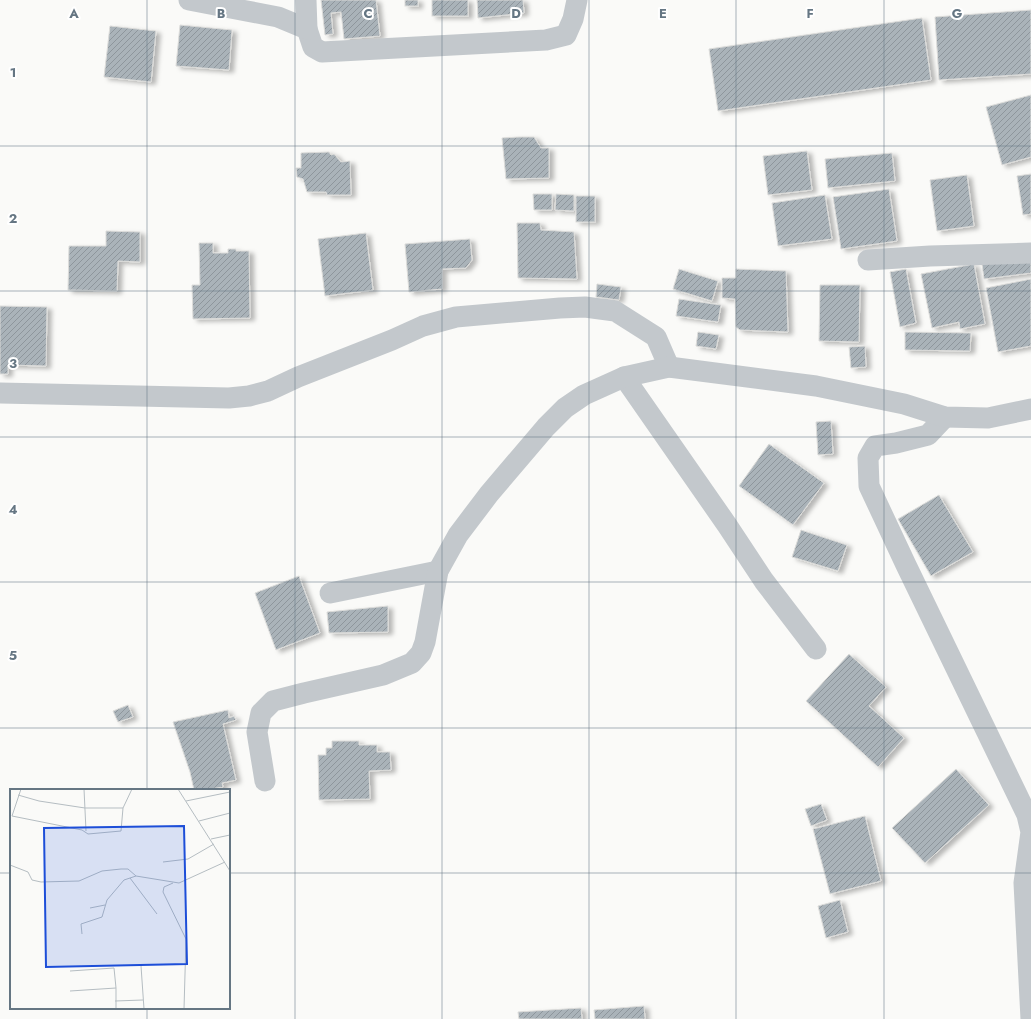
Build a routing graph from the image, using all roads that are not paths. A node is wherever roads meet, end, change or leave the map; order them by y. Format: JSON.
{"nodes":[{"id":1,"x":189,"y":0,"type":"edge"},
{"id":2,"x":306,"y":0,"type":"edge"},
{"id":3,"x":577,"y":0,"type":"edge"},
{"id":4,"x":307,"y":29,"type":"junction"},
{"id":5,"x":1031,"y":253,"type":"edge"},
{"id":6,"x":868,"y":260,"type":"dead end"},
{"id":7,"x":669,"y":367,"type":"junction"},
{"id":8,"x":624,"y":377,"type":"junction"},
{"id":9,"x":0,"y":393,"type":"edge"},
{"id":10,"x":1031,"y":409,"type":"edge"},
{"id":11,"x":944,"y":417,"type":"junction"},
{"id":12,"x":438,"y":571,"type":"junction"},
{"id":13,"x":330,"y":593,"type":"dead end"},
{"id":14,"x":816,"y":649,"type":"dead end"},
{"id":15,"x":265,"y":780,"type":"dead end"},
{"id":16,"x":1031,"y":1019,"type":"edge"}],
"edges":[{"from":1,"to":4,"type":"street"},
{"from":2,"to":4,"type":"street"},
{"from":3,"to":4,"type":"street"},
{"from":5,"to":6,"type":"street"},
{"from":7,"to":8,"type":"street"},
{"from":7,"to":9,"type":"street"},
{"from":7,"to":11,"type":"street"},
{"from":8,"to":12,"type":"street"},
{"from":8,"to":14,"type":"street"},
{"from":10,"to":11,"type":"street"},
{"from":11,"to":16,"type":"street"},
{"from":12,"to":13,"type":"street"},
{"from":12,"to":15,"type":"street"}]}
